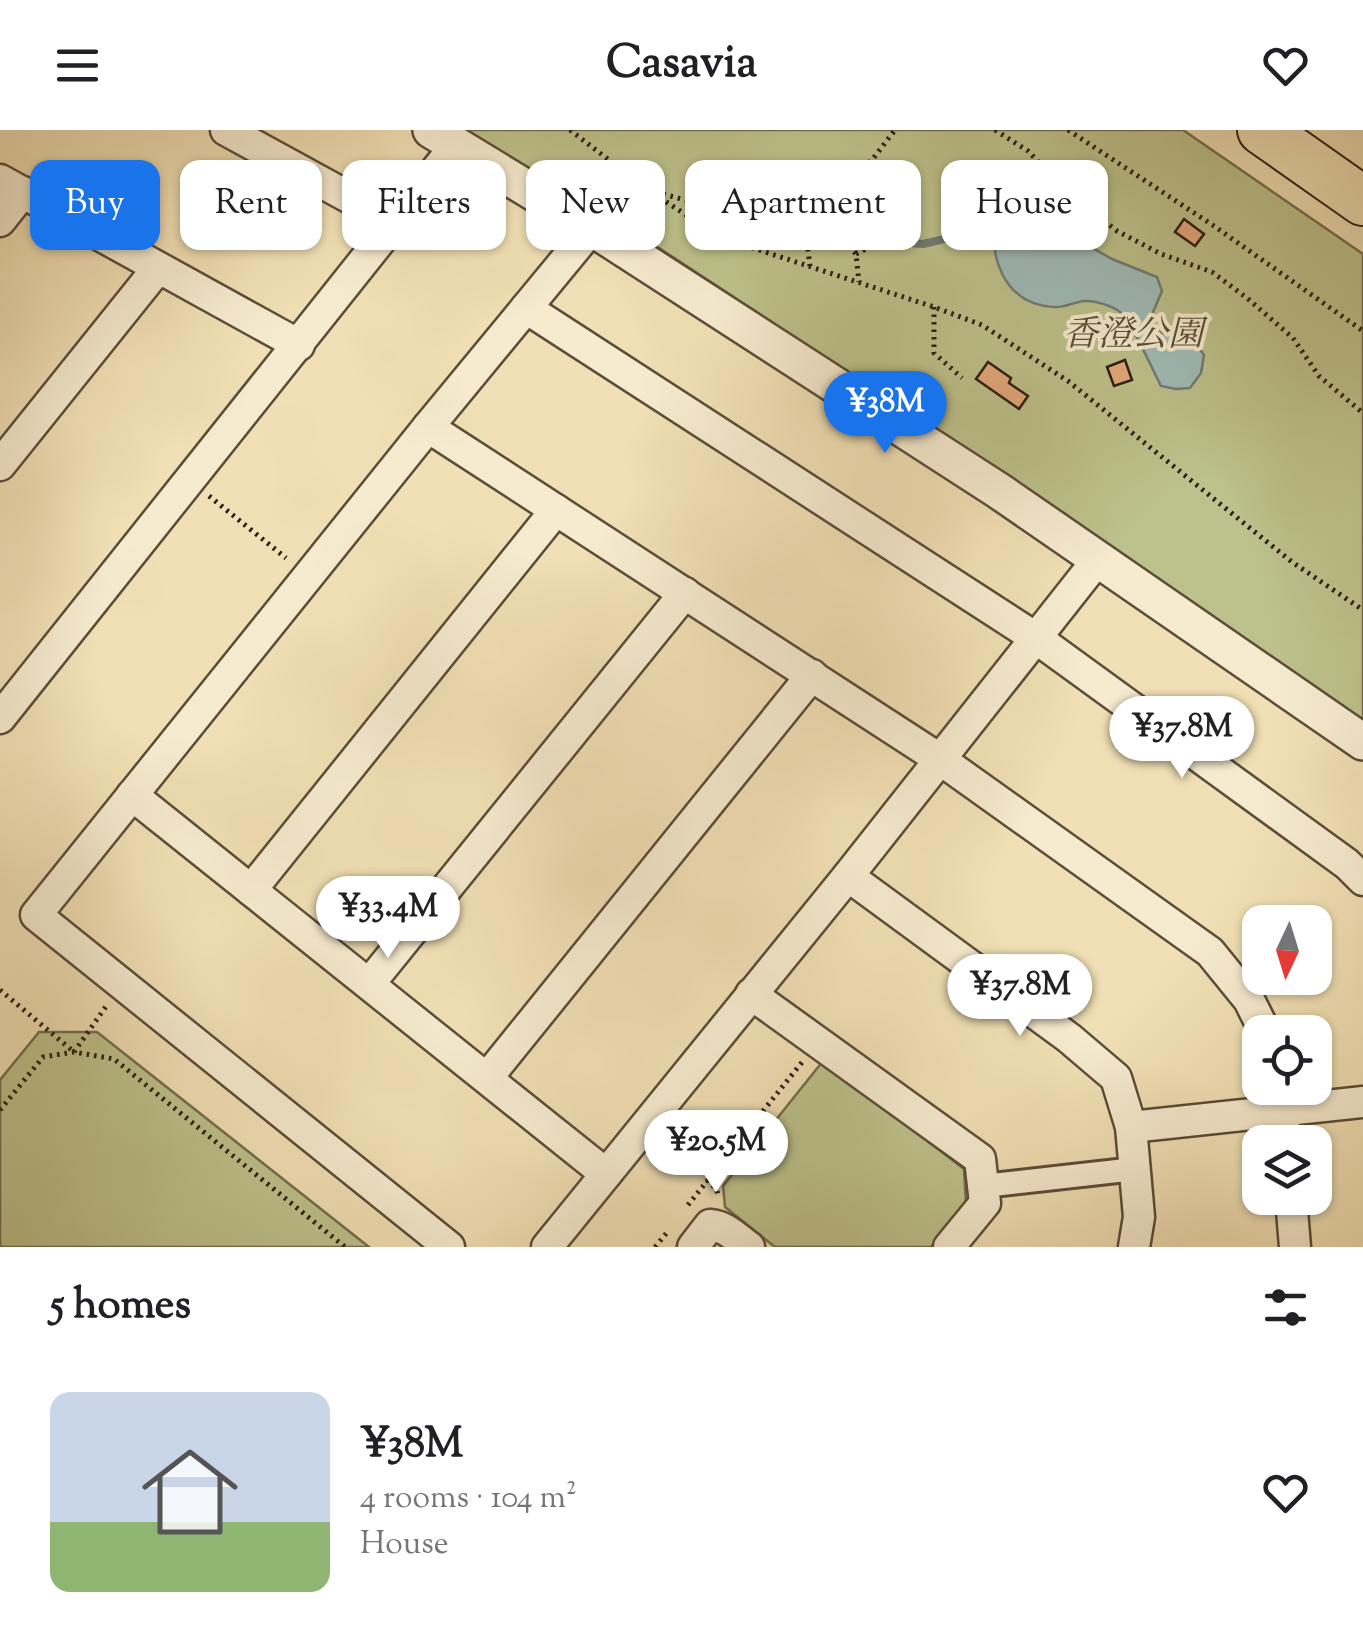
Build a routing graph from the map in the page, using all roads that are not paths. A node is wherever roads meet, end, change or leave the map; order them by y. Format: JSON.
{"nodes":[{"id":1,"x":226,"y":130,"type":"edge"},
{"id":2,"x":1262,"y":130,"type":"edge"},
{"id":3,"x":444,"y":137,"type":"edge"},
{"id":4,"x":431,"y":160,"type":"edge"},
{"id":5,"x":12,"y":186,"type":"edge"},
{"id":6,"x":526,"y":187,"type":"edge"},
{"id":7,"x":342,"y":193,"type":"edge"},
{"id":8,"x":1363,"y":200,"type":"edge"},
{"id":9,"x":0,"y":220,"type":"edge"},
{"id":10,"x":375,"y":250,"type":"edge"},
{"id":11,"x":574,"y":250,"type":"edge"},
{"id":12,"x":626,"y":250,"type":"edge"},
{"id":13,"x":158,"y":268,"type":"junction"},
{"id":14,"x":526,"y":308,"type":"junction"},
{"id":15,"x":299,"y":345,"type":"junction"},
{"id":16,"x":428,"y":427,"type":"junction"},
{"id":17,"x":0,"y":465,"type":"edge"},
{"id":18,"x":556,"y":510,"type":"junction"},
{"id":19,"x":1099,"y":558,"type":"junction"},
{"id":20,"x":685,"y":592,"type":"junction"},
{"id":21,"x":1036,"y":638,"type":"junction"},
{"id":22,"x":812,"y":675,"type":"junction"},
{"id":23,"x":0,"y":718,"type":"edge"},
{"id":24,"x":1363,"y":742,"type":"edge"},
{"id":25,"x":941,"y":760,"type":"junction"},
{"id":26,"x":132,"y":794,"type":"junction"},
{"id":27,"x":848,"y":876,"type":"junction"},
{"id":28,"x":1363,"y":880,"type":"edge"},
{"id":29,"x":251,"y":890,"type":"junction"},
{"id":30,"x":369,"y":984,"type":"junction"},
{"id":31,"x":751,"y":994,"type":"junction"},
{"id":32,"x":1257,"y":1015,"type":"edge"},
{"id":33,"x":487,"y":1078,"type":"junction"},
{"id":34,"x":1332,"y":1101,"type":"edge"},
{"id":35,"x":1363,"y":1102,"type":"edge"},
{"id":36,"x":1250,"y":1105,"type":"edge"},
{"id":37,"x":1131,"y":1128,"type":"junction"},
{"id":38,"x":1134,"y":1169,"type":"junction"},
{"id":39,"x":606,"y":1174,"type":"junction"},
{"id":40,"x":984,"y":1186,"type":"junction"},
{"id":41,"x":1292,"y":1215,"type":"edge"},
{"id":42,"x":449,"y":1247,"type":"edge"},
{"id":43,"x":547,"y":1247,"type":"edge"},
{"id":44,"x":693,"y":1247,"type":"edge"},
{"id":45,"x":748,"y":1247,"type":"edge"},
{"id":46,"x":949,"y":1247,"type":"edge"},
{"id":47,"x":1134,"y":1247,"type":"edge"},
{"id":48,"x":1295,"y":1247,"type":"edge"}],
"edges":[{"from":1,"to":7,"type":"street"},
{"from":2,"to":8,"type":"highway"},
{"from":3,"to":4,"type":"street"},
{"from":3,"to":6,"type":"street"},
{"from":5,"to":9,"type":"street"},
{"from":5,"to":13,"type":"street"},
{"from":10,"to":15,"type":"street"},
{"from":11,"to":14,"type":"street"},
{"from":12,"to":19,"type":"street"},
{"from":13,"to":15,"type":"street"},
{"from":13,"to":17,"type":"street"},
{"from":14,"to":16,"type":"street"},
{"from":14,"to":21,"type":"street"},
{"from":15,"to":23,"type":"street"},
{"from":16,"to":18,"type":"street"},
{"from":16,"to":26,"type":"street"},
{"from":18,"to":20,"type":"street"},
{"from":18,"to":29,"type":"street"},
{"from":19,"to":21,"type":"street"},
{"from":19,"to":24,"type":"street"},
{"from":20,"to":22,"type":"street"},
{"from":20,"to":30,"type":"street"},
{"from":21,"to":25,"type":"street"},
{"from":21,"to":28,"type":"street"},
{"from":22,"to":25,"type":"street"},
{"from":22,"to":33,"type":"street"},
{"from":25,"to":27,"type":"street"},
{"from":25,"to":32,"type":"street"},
{"from":26,"to":29,"type":"street"},
{"from":26,"to":42,"type":"street"},
{"from":27,"to":31,"type":"street"},
{"from":27,"to":37,"type":"street"},
{"from":29,"to":30,"type":"street"},
{"from":30,"to":33,"type":"street"},
{"from":31,"to":39,"type":"street"},
{"from":31,"to":40,"type":"street"},
{"from":33,"to":39,"type":"street"},
{"from":34,"to":35,"type":"street"},
{"from":36,"to":37,"type":"street"},
{"from":37,"to":38,"type":"street"},
{"from":38,"to":40,"type":"street"},
{"from":38,"to":47,"type":"street"},
{"from":39,"to":43,"type":"street"},
{"from":40,"to":46,"type":"street"},
{"from":41,"to":48,"type":"street"},
{"from":44,"to":45,"type":"street"}]}
